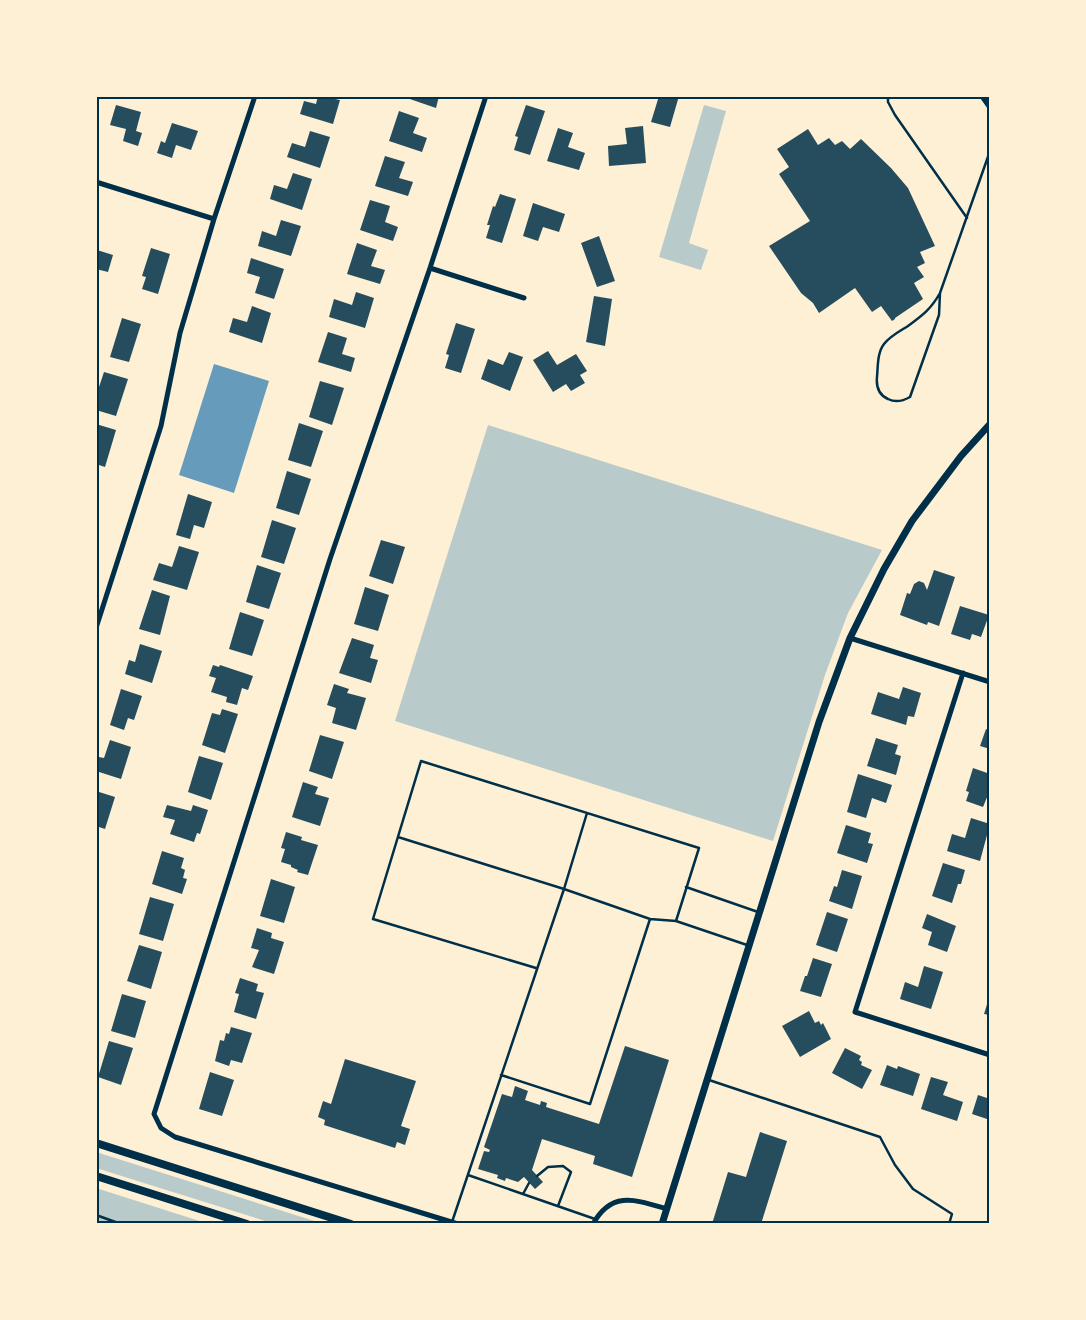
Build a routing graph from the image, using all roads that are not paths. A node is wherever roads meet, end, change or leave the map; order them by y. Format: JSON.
{"nodes":[{"id":1,"x":255,"y":96,"type":"edge"},
{"id":2,"x":486,"y":96,"type":"edge"},
{"id":3,"x":888,"y":96,"type":"edge"},
{"id":4,"x":983,"y":96,"type":"edge"},
{"id":5,"x":990,"y":106,"type":"edge"},
{"id":6,"x":990,"y":151,"type":"edge"},
{"id":7,"x":96,"y":182,"type":"edge"},
{"id":8,"x":967,"y":218,"type":"junction"},
{"id":9,"x":214,"y":219,"type":"junction"},
{"id":10,"x":430,"y":268,"type":"junction"},
{"id":11,"x":940,"y":293,"type":"junction"},
{"id":12,"x":524,"y":298,"type":"dead end"},
{"id":13,"x":990,"y":424,"type":"edge"},
{"id":14,"x":96,"y":628,"type":"edge"},
{"id":15,"x":850,"y":638,"type":"junction"},
{"id":16,"x":963,"y":673,"type":"junction"},
{"id":17,"x":990,"y":682,"type":"edge"},
{"id":18,"x":586,"y":813,"type":"junction"},
{"id":19,"x":398,"y":837,"type":"junction"},
{"id":20,"x":686,"y":887,"type":"junction"},
{"id":21,"x":564,"y":890,"type":"junction"},
{"id":22,"x":759,"y":912,"type":"junction"},
{"id":23,"x":650,"y":919,"type":"junction"},
{"id":24,"x":676,"y":921,"type":"junction"},
{"id":25,"x":749,"y":946,"type":"junction"},
{"id":26,"x":536,"y":968,"type":"junction"},
{"id":27,"x":990,"y":1055,"type":"edge"},
{"id":28,"x":501,"y":1075,"type":"junction"},
{"id":29,"x":707,"y":1080,"type":"junction"},
{"id":30,"x":96,"y":1143,"type":"edge"},
{"id":31,"x":468,"y":1175,"type":"junction"},
{"id":32,"x":96,"y":1176,"type":"edge"},
{"id":33,"x":537,"y":1176,"type":"dead end"},
{"id":34,"x":529,"y":1183,"type":"dead end"},
{"id":35,"x":523,"y":1194,"type":"junction"},
{"id":36,"x":558,"y":1206,"type":"junction"},
{"id":37,"x":667,"y":1209,"type":"junction"},
{"id":38,"x":594,"y":1221,"type":"edge"},
{"id":39,"x":455,"y":1223,"type":"edge"},
{"id":40,"x":247,"y":1224,"type":"edge"},
{"id":41,"x":352,"y":1224,"type":"edge"},
{"id":42,"x":662,"y":1224,"type":"edge"},
{"id":43,"x":949,"y":1224,"type":"edge"}],
"edges":[{"from":1,"to":9,"type":"street"},
{"from":2,"to":10,"type":"street"},
{"from":3,"to":8,"type":"lane"},
{"from":4,"to":5,"type":"street"},
{"from":6,"to":8,"type":"lane"},
{"from":7,"to":9,"type":"street"},
{"from":8,"to":11,"type":"lane"},
{"from":9,"to":14,"type":"street"},
{"from":10,"to":12,"type":"street"},
{"from":10,"to":39,"type":"street"},
{"from":11,"to":11,"type":"lane"},
{"from":13,"to":15,"type":"street"},
{"from":15,"to":16,"type":"street"},
{"from":15,"to":22,"type":"street"},
{"from":16,"to":17,"type":"street"},
{"from":16,"to":27,"type":"street"},
{"from":18,"to":19,"type":"lane"},
{"from":18,"to":20,"type":"lane"},
{"from":18,"to":21,"type":"lane"},
{"from":19,"to":21,"type":"lane"},
{"from":19,"to":26,"type":"lane"},
{"from":20,"to":22,"type":"lane"},
{"from":20,"to":24,"type":"lane"},
{"from":21,"to":23,"type":"lane"},
{"from":21,"to":26,"type":"lane"},
{"from":22,"to":25,"type":"street"},
{"from":23,"to":24,"type":"lane"},
{"from":23,"to":28,"type":"lane"},
{"from":24,"to":25,"type":"lane"},
{"from":25,"to":29,"type":"street"},
{"from":26,"to":28,"type":"lane"},
{"from":28,"to":31,"type":"lane"},
{"from":29,"to":37,"type":"street"},
{"from":29,"to":43,"type":"lane"},
{"from":30,"to":41,"type":"main road"},
{"from":31,"to":35,"type":"lane"},
{"from":31,"to":39,"type":"lane"},
{"from":32,"to":40,"type":"main road"},
{"from":33,"to":36,"type":"lane"},
{"from":34,"to":35,"type":"lane"},
{"from":35,"to":36,"type":"lane"},
{"from":36,"to":38,"type":"lane"},
{"from":37,"to":38,"type":"street"},
{"from":37,"to":42,"type":"street"}]}
